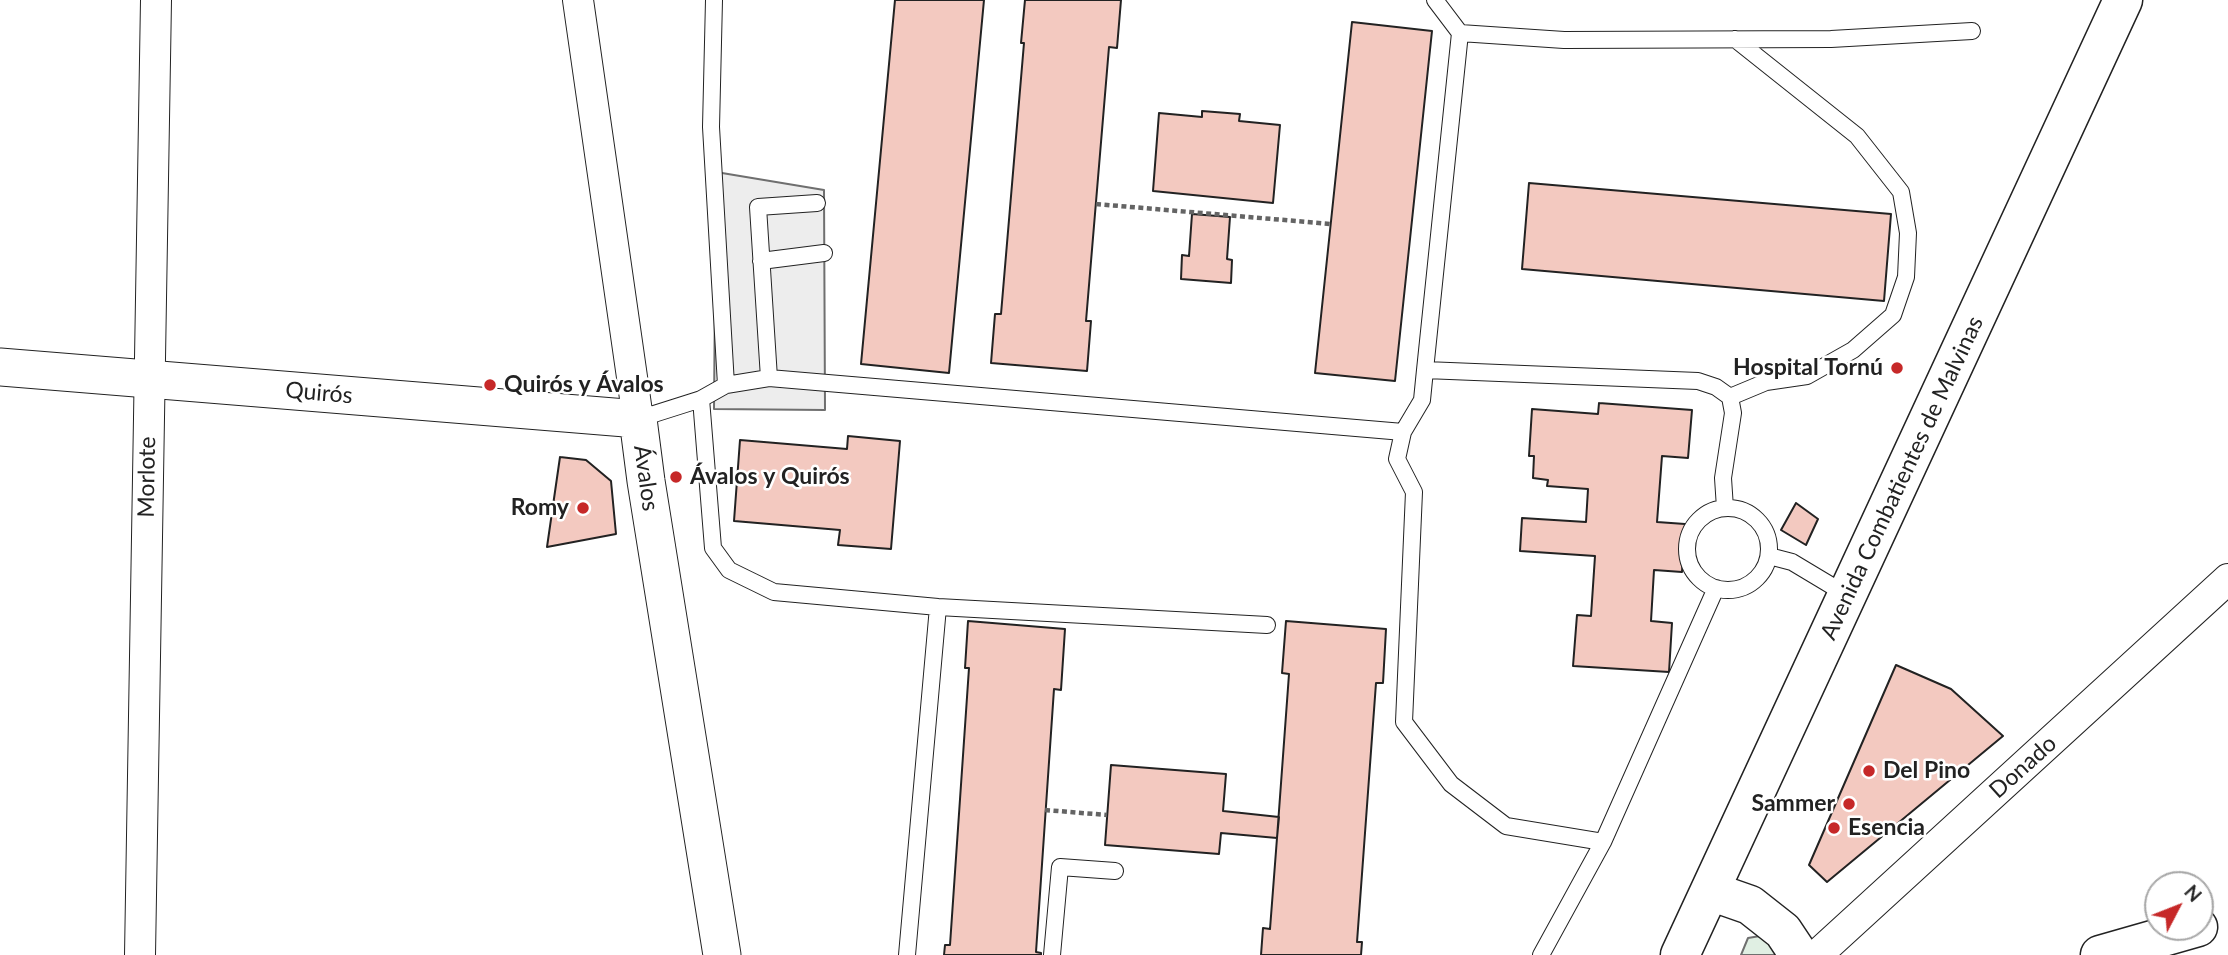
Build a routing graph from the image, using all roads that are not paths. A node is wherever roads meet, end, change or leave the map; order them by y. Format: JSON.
{"nodes":[{"id":1,"x":156,"y":0,"type":"edge"},
{"id":2,"x":578,"y":0,"type":"edge"},
{"id":3,"x":714,"y":0,"type":"edge"},
{"id":4,"x":1436,"y":0,"type":"edge"},
{"id":5,"x":2123,"y":0,"type":"edge"},
{"id":6,"x":1972,"y":31,"type":"dead end"},
{"id":7,"x":1460,"y":33,"type":"junction"},
{"id":8,"x":1735,"y":39,"type":"junction"},
{"id":9,"x":817,"y":203,"type":"dead end"},
{"id":10,"x":824,"y":253,"type":"dead end"},
{"id":11,"x":761,"y":261,"type":"junction"},
{"id":12,"x":0,"y":367,"type":"edge"},
{"id":13,"x":1425,"y":370,"type":"junction"},
{"id":14,"x":149,"y":378,"type":"junction"},
{"id":15,"x":769,"y":378,"type":"junction"},
{"id":16,"x":726,"y":385,"type":"junction"},
{"id":17,"x":1730,"y":397,"type":"junction"},
{"id":18,"x":701,"y":399,"type":"junction"},
{"id":19,"x":638,"y":419,"type":"junction"},
{"id":20,"x":1403,"y":432,"type":"junction"},
{"id":21,"x":1725,"y":508,"type":"junction"},
{"id":22,"x":1769,"y":556,"type":"junction"},
{"id":23,"x":2228,"y":579,"type":"edge"},
{"id":24,"x":1716,"y":588,"type":"junction"},
{"id":25,"x":1847,"y":595,"type":"junction"},
{"id":26,"x":938,"y":607,"type":"junction"},
{"id":27,"x":1267,"y":625,"type":"dead end"},
{"id":28,"x":1603,"y":842,"type":"junction"},
{"id":29,"x":1115,"y":871,"type":"dead end"},
{"id":30,"x":1710,"y":891,"type":"junction"},
{"id":31,"x":2166,"y":941,"type":"edge"},
{"id":32,"x":141,"y":955,"type":"edge"},
{"id":33,"x":722,"y":955,"type":"edge"},
{"id":34,"x":907,"y":955,"type":"edge"},
{"id":35,"x":1052,"y":955,"type":"edge"},
{"id":36,"x":1541,"y":955,"type":"edge"},
{"id":37,"x":1680,"y":955,"type":"edge"},
{"id":38,"x":1799,"y":955,"type":"edge"},
{"id":39,"x":1817,"y":955,"type":"edge"},
{"id":40,"x":2100,"y":955,"type":"edge"}],
"edges":[{"from":1,"to":14,"type":"street","name":"Morlote"},
{"from":2,"to":19,"type":"street","name":"Ávalos"},
{"from":3,"to":16,"type":"lane"},
{"from":4,"to":7,"type":"lane"},
{"from":5,"to":25,"type":"main road","name":"Avenida Combatientes de Malvinas"},
{"from":6,"to":8,"type":"lane"},
{"from":7,"to":8,"type":"lane"},
{"from":7,"to":13,"type":"lane"},
{"from":8,"to":17,"type":"lane"},
{"from":9,"to":11,"type":"lane"},
{"from":10,"to":11,"type":"lane"},
{"from":11,"to":15,"type":"lane"},
{"from":12,"to":14,"type":"street","name":"Quirós"},
{"from":13,"to":17,"type":"lane"},
{"from":13,"to":20,"type":"lane"},
{"from":14,"to":19,"type":"street","name":"Quirós"},
{"from":14,"to":32,"type":"street","name":"Morlote"},
{"from":15,"to":16,"type":"lane"},
{"from":15,"to":20,"type":"lane"},
{"from":16,"to":18,"type":"lane"},
{"from":17,"to":21,"type":"lane"},
{"from":18,"to":19,"type":"lane"},
{"from":18,"to":26,"type":"lane"},
{"from":19,"to":33,"type":"street","name":"Ávalos"},
{"from":20,"to":28,"type":"lane"},
{"from":21,"to":22,"type":"lane"},
{"from":21,"to":24,"type":"lane"},
{"from":22,"to":24,"type":"lane"},
{"from":22,"to":25,"type":"lane"},
{"from":23,"to":39,"type":"street","name":"Donado"},
{"from":24,"to":28,"type":"lane"},
{"from":25,"to":30,"type":"main road","name":"Avenida Combatientes de Malvinas"},
{"from":26,"to":27,"type":"lane"},
{"from":26,"to":34,"type":"lane"},
{"from":28,"to":36,"type":"lane"},
{"from":29,"to":35,"type":"lane"},
{"from":30,"to":37,"type":"main road","name":"Avenida Combatientes de Malvinas"},
{"from":30,"to":38,"type":"main road"},
{"from":31,"to":40,"type":"main road"}]}
